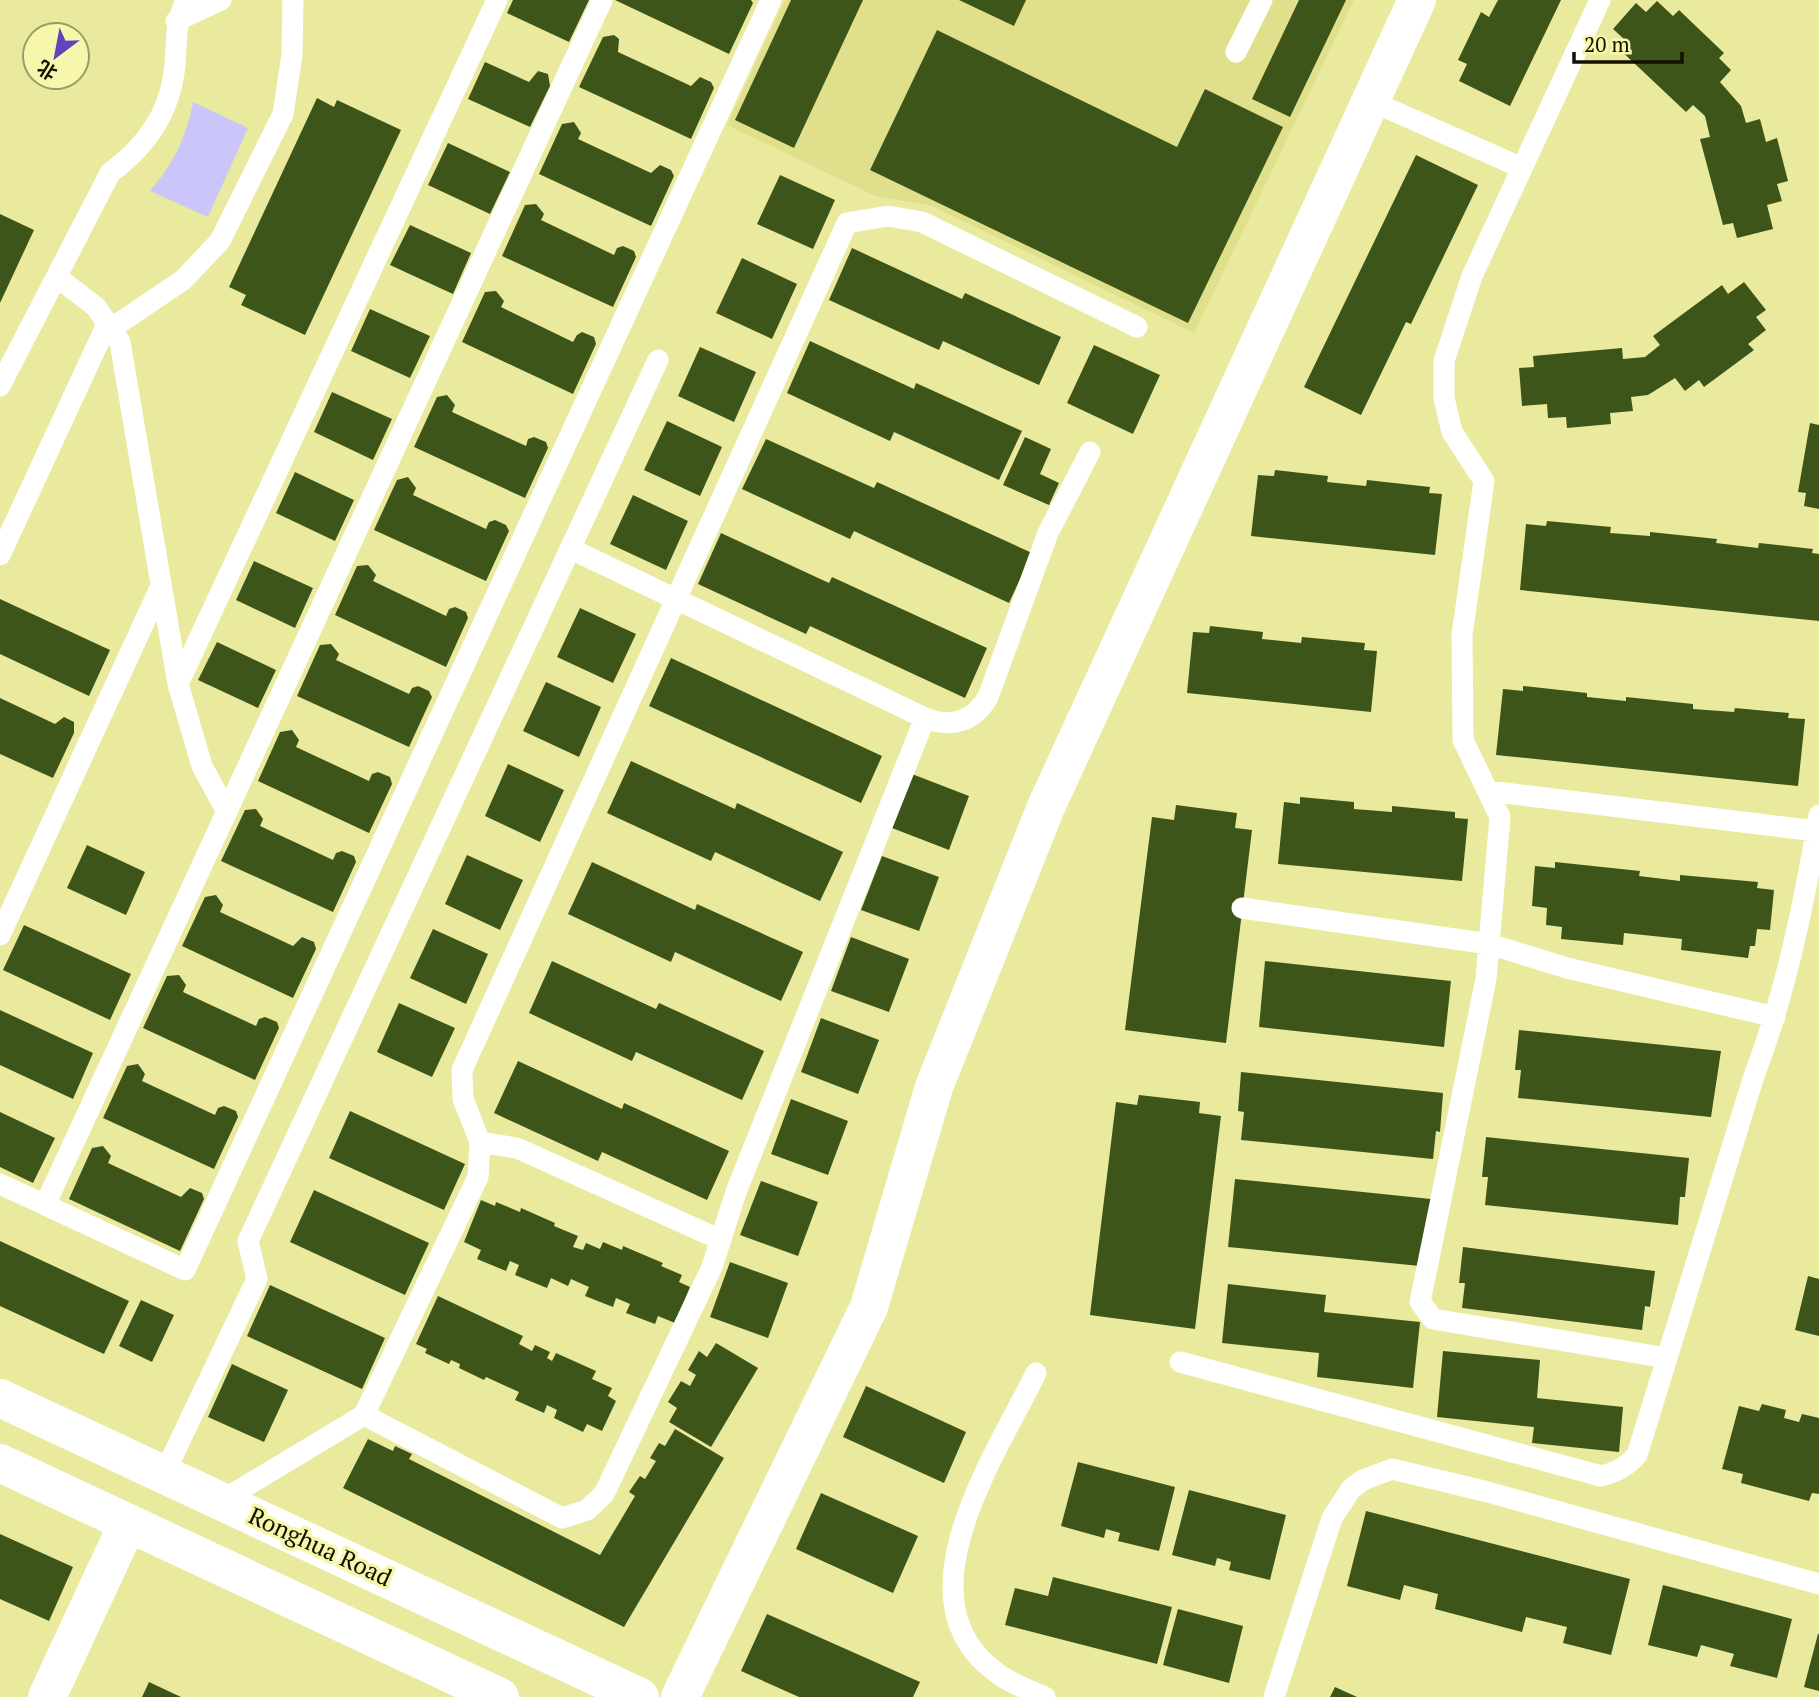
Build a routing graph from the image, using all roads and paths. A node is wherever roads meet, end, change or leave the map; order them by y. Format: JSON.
{"nodes":[{"id":1,"x":186,"y":0,"type":"edge"},
{"id":2,"x":221,"y":0,"type":"edge"},
{"id":3,"x":293,"y":0,"type":"edge"},
{"id":4,"x":497,"y":0,"type":"edge"},
{"id":5,"x":602,"y":0,"type":"edge"},
{"id":6,"x":771,"y":0,"type":"edge"},
{"id":7,"x":1262,"y":0,"type":"edge"},
{"id":8,"x":1417,"y":0,"type":"edge"},
{"id":9,"x":1600,"y":0,"type":"edge"},
{"id":10,"x":176,"y":21,"type":"junction"},
{"id":11,"x":1236,"y":52,"type":"dead end"},
{"id":12,"x":1371,"y":101,"type":"junction"},
{"id":13,"x":1522,"y":168,"type":"junction"},
{"id":14,"x":57,"y":277,"type":"junction"},
{"id":15,"x":110,"y":325,"type":"junction"},
{"id":16,"x":1137,"y":327,"type":"dead end"},
{"id":17,"x":658,"y":359,"type":"dead end"},
{"id":18,"x":0,"y":386,"type":"edge"},
{"id":19,"x":1090,"y":452,"type":"dead end"},
{"id":20,"x":570,"y":549,"type":"junction"},
{"id":21,"x":0,"y":555,"type":"edge"},
{"id":22,"x":161,"y":586,"type":"junction"},
{"id":23,"x":676,"y":599,"type":"junction"},
{"id":24,"x":178,"y":684,"type":"junction"},
{"id":25,"x":925,"y":718,"type":"junction"},
{"id":26,"x":1488,"y":791,"type":"junction"},
{"id":27,"x":227,"y":812,"type":"junction"},
{"id":28,"x":1818,"y":823,"type":"edge"},
{"id":29,"x":1242,"y":908,"type":"dead end"},
{"id":30,"x":0,"y":935,"type":"edge"},
{"id":31,"x":1489,"y":944,"type":"junction"},
{"id":32,"x":1775,"y":1017,"type":"junction"},
{"id":33,"x":480,"y":1142,"type":"junction"},
{"id":34,"x":0,"y":1184,"type":"edge"},
{"id":35,"x":45,"y":1205,"type":"junction"},
{"id":36,"x":721,"y":1240,"type":"junction"},
{"id":37,"x":1667,"y":1358,"type":"junction"},
{"id":38,"x":1180,"y":1362,"type":"dead end"},
{"id":39,"x":1036,"y":1373,"type":"dead end"},
{"id":40,"x":0,"y":1398,"type":"edge"},
{"id":41,"x":364,"y":1415,"type":"junction"},
{"id":42,"x":0,"y":1463,"type":"edge"},
{"id":43,"x":164,"y":1475,"type":"junction"},
{"id":44,"x":221,"y":1501,"type":"junction"},
{"id":45,"x":128,"y":1523,"type":"junction"},
{"id":46,"x":1819,"y":1584,"type":"edge"},
{"id":47,"x":47,"y":1697,"type":"edge"},
{"id":48,"x":500,"y":1697,"type":"edge"},
{"id":49,"x":640,"y":1697,"type":"edge"},
{"id":50,"x":680,"y":1697,"type":"edge"},
{"id":51,"x":1045,"y":1697,"type":"edge"},
{"id":52,"x":1274,"y":1697,"type":"edge"}],
"edges":[{"from":1,"to":10,"type":"lane"},
{"from":2,"to":10,"type":"lane"},
{"from":3,"to":15,"type":"lane"},
{"from":4,"to":24,"type":"lane"},
{"from":5,"to":27,"type":"lane"},
{"from":6,"to":35,"type":"lane"},
{"from":7,"to":11,"type":"lane"},
{"from":8,"to":12,"type":"street"},
{"from":9,"to":13,"type":"lane"},
{"from":10,"to":14,"type":"lane"},
{"from":12,"to":13,"type":"lane"},
{"from":12,"to":50,"type":"street"},
{"from":13,"to":26,"type":"lane"},
{"from":14,"to":15,"type":"lane"},
{"from":14,"to":18,"type":"lane"},
{"from":15,"to":21,"type":"lane"},
{"from":15,"to":22,"type":"lane"},
{"from":16,"to":23,"type":"lane"},
{"from":17,"to":20,"type":"lane"},
{"from":19,"to":25,"type":"lane"},
{"from":20,"to":23,"type":"lane"},
{"from":20,"to":43,"type":"lane"},
{"from":22,"to":24,"type":"lane"},
{"from":22,"to":30,"type":"lane"},
{"from":23,"to":25,"type":"lane"},
{"from":23,"to":33,"type":"lane"},
{"from":24,"to":27,"type":"lane"},
{"from":25,"to":36,"type":"lane"},
{"from":26,"to":28,"type":"lane"},
{"from":26,"to":31,"type":"lane"},
{"from":27,"to":35,"type":"lane"},
{"from":28,"to":32,"type":"lane"},
{"from":29,"to":31,"type":"lane"},
{"from":31,"to":32,"type":"lane"},
{"from":31,"to":37,"type":"lane"},
{"from":32,"to":37,"type":"lane"},
{"from":33,"to":36,"type":"lane"},
{"from":33,"to":41,"type":"lane"},
{"from":34,"to":35,"type":"lane"},
{"from":36,"to":41,"type":"lane"},
{"from":37,"to":38,"type":"lane"},
{"from":39,"to":51,"type":"lane"},
{"from":40,"to":43,"type":"street","name":"Ronghua Road"},
{"from":41,"to":44,"type":"lane"},
{"from":42,"to":45,"type":"street"},
{"from":43,"to":44,"type":"street","name":"Ronghua Road"},
{"from":44,"to":49,"type":"street","name":"Ronghua Road"},
{"from":45,"to":47,"type":"street"},
{"from":45,"to":48,"type":"street"},
{"from":46,"to":52,"type":"lane"}]}
